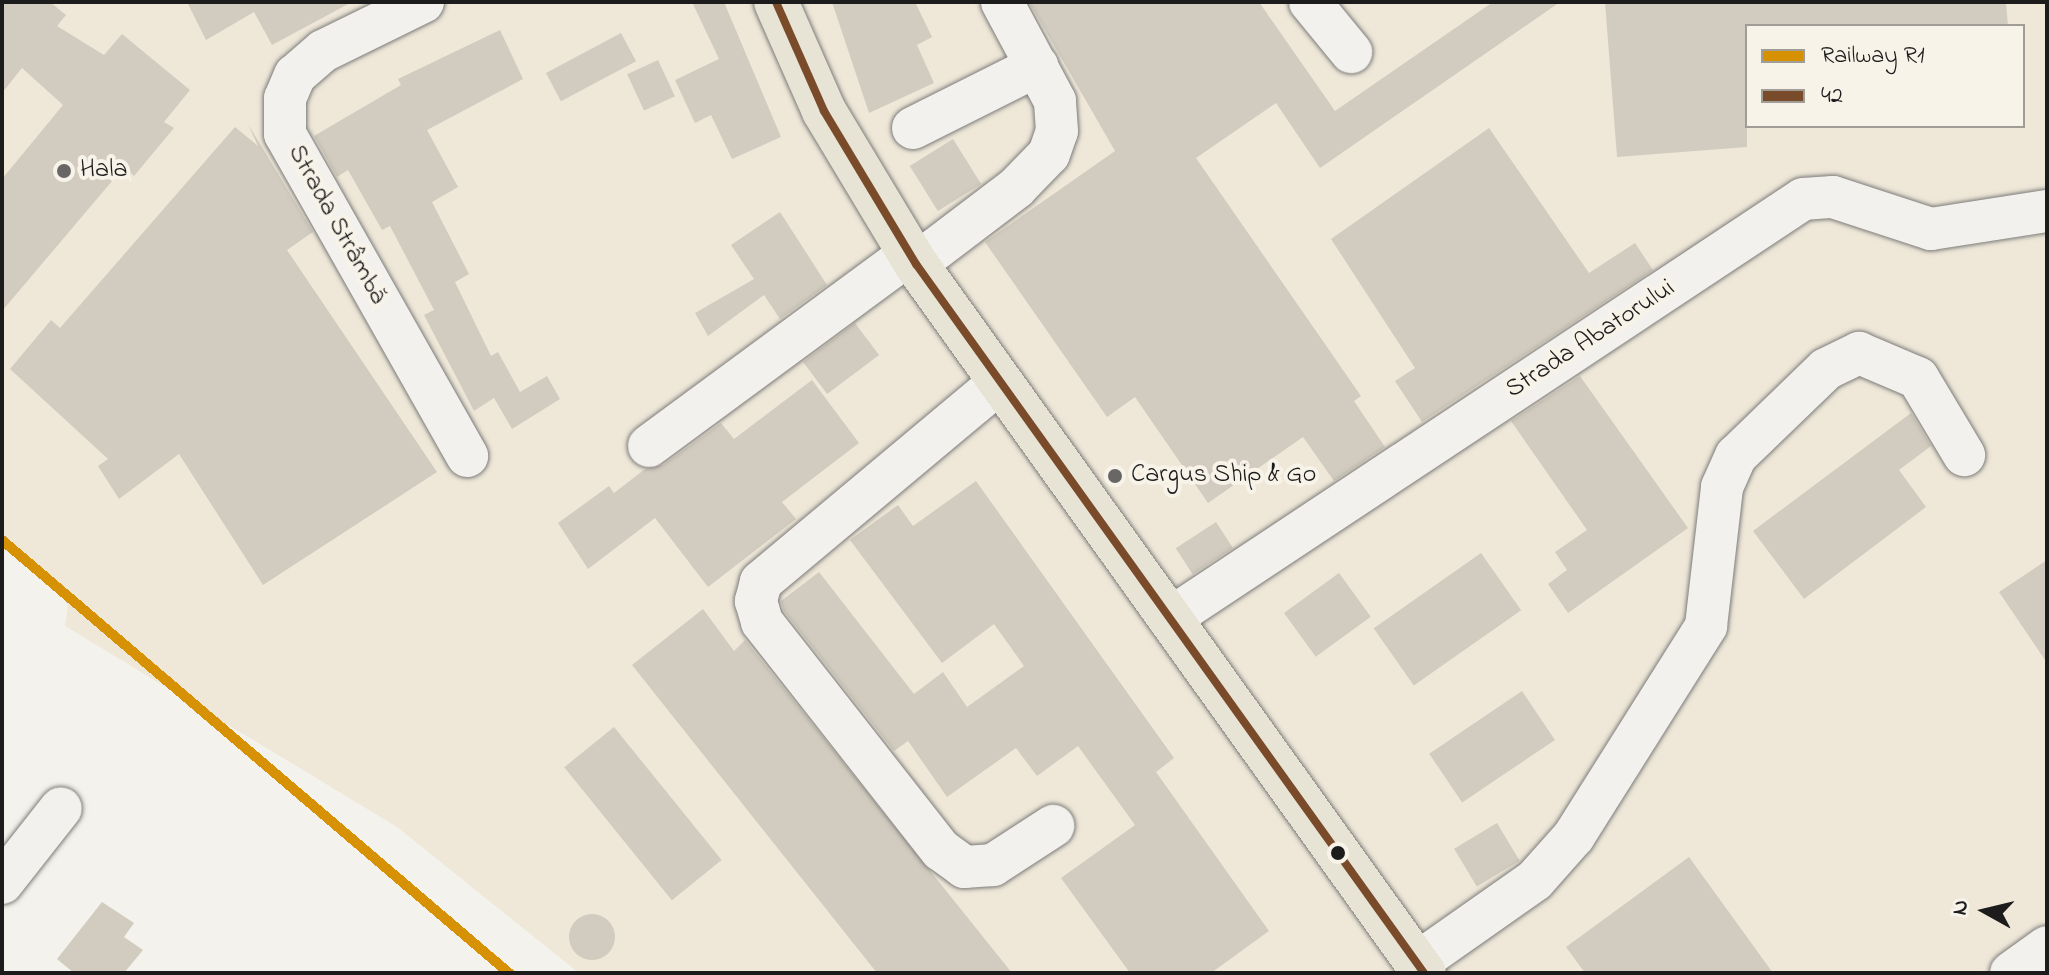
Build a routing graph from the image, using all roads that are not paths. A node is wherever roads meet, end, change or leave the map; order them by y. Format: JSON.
{"nodes":[{"id":1,"x":423,"y":2,"type":"edge"},
{"id":2,"x":776,"y":2,"type":"edge"},
{"id":3,"x":1002,"y":2,"type":"edge"},
{"id":4,"x":1310,"y":2,"type":"edge"},
{"id":5,"x":1351,"y":52,"type":"dead end"},
{"id":6,"x":1037,"y":66,"type":"junction"},
{"id":7,"x":913,"y":128,"type":"dead end"},
{"id":8,"x":2047,"y":211,"type":"edge"},
{"id":9,"x":912,"y":259,"type":"junction"},
{"id":10,"x":1000,"y":382,"type":"junction"},
{"id":11,"x":649,"y":446,"type":"dead end"},
{"id":12,"x":1964,"y":455,"type":"dead end"},
{"id":13,"x":467,"y":456,"type":"dead end"},
{"id":14,"x":1169,"y":619,"type":"junction"},
{"id":15,"x":61,"y":808,"type":"dead end"},
{"id":16,"x":1053,"y":826,"type":"dead end"},
{"id":17,"x":2,"y":883,"type":"edge"},
{"id":18,"x":2047,"y":947,"type":"edge"},
{"id":19,"x":1420,"y":968,"type":"edge"},
{"id":20,"x":2011,"y":973,"type":"edge"}],
"edges":[{"from":1,"to":13,"type":"street","name":"Strada Strâmbă"},
{"from":2,"to":9,"type":"main road"},
{"from":3,"to":6,"type":"street"},
{"from":4,"to":5,"type":"street"},
{"from":6,"to":7,"type":"street"},
{"from":6,"to":9,"type":"street"},
{"from":8,"to":14,"type":"street","name":"Strada Abatorului"},
{"from":9,"to":10,"type":"main road"},
{"from":9,"to":11,"type":"street"},
{"from":10,"to":14,"type":"main road"},
{"from":10,"to":16,"type":"street"},
{"from":12,"to":19,"type":"street"},
{"from":14,"to":19,"type":"main road"},
{"from":15,"to":17,"type":"street"},
{"from":18,"to":20,"type":"street"}]}
